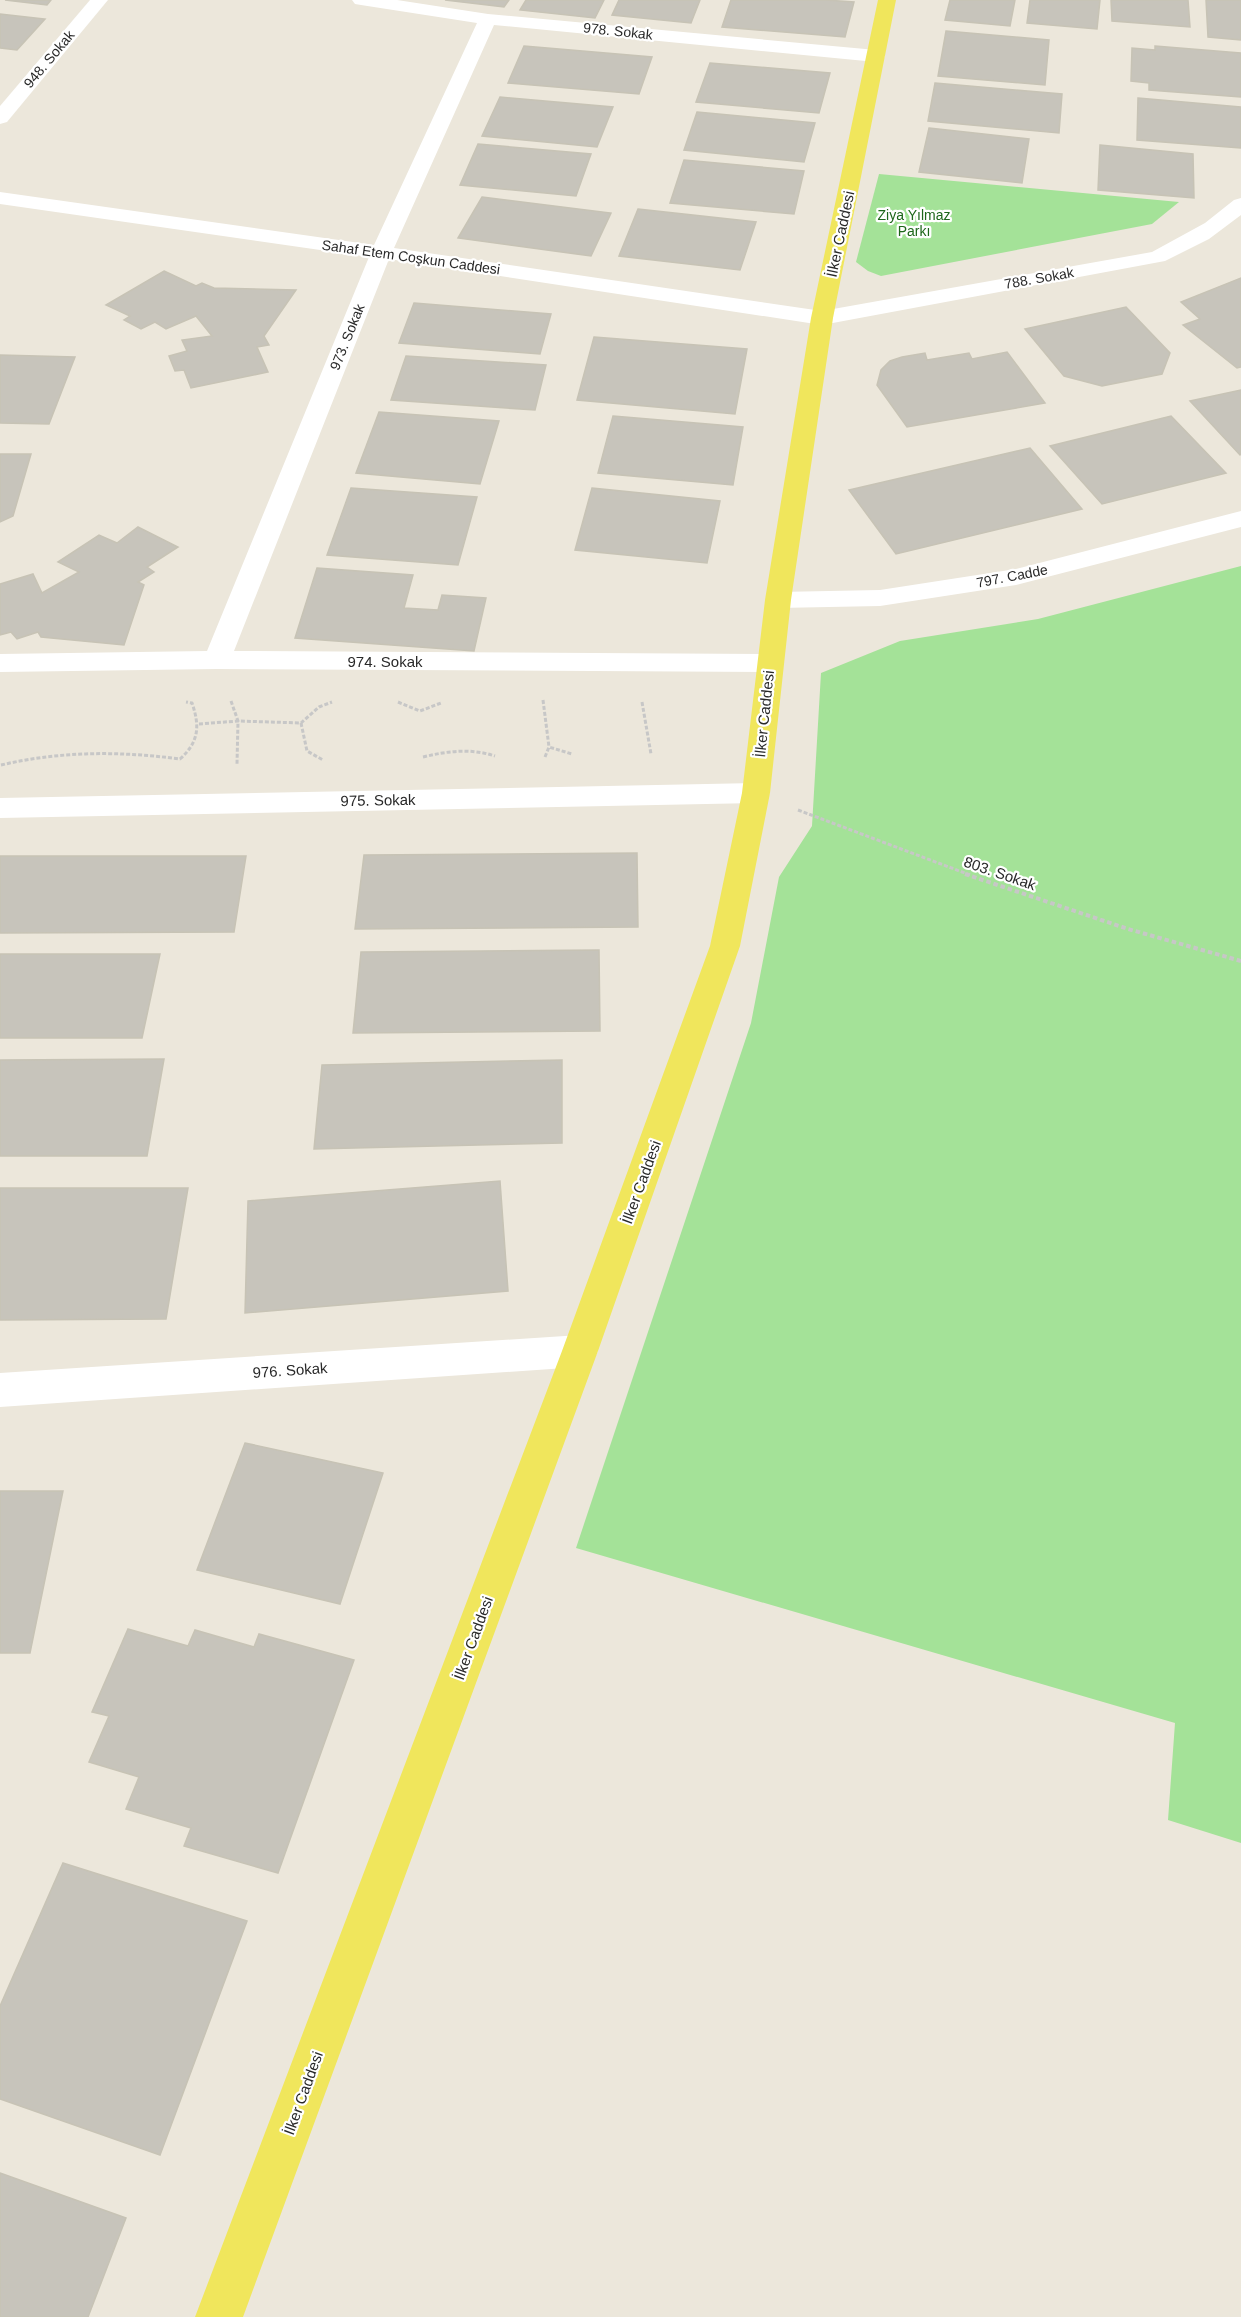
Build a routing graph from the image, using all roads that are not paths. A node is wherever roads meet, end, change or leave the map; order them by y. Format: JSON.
{"nodes":[{"id":1,"x":99,"y":0,"type":"edge"},
{"id":2,"x":361,"y":0,"type":"edge"},
{"id":3,"x":887,"y":0,"type":"edge"},
{"id":4,"x":488,"y":19,"type":"junction"},
{"id":5,"x":876,"y":56,"type":"junction"},
{"id":6,"x":0,"y":118,"type":"edge"},
{"id":7,"x":0,"y":198,"type":"edge"},
{"id":8,"x":1241,"y":204,"type":"edge"},
{"id":9,"x":381,"y":252,"type":"junction"},
{"id":10,"x":822,"y":318,"type":"junction"},
{"id":11,"x":1241,"y":519,"type":"edge"},
{"id":12,"x":778,"y":600,"type":"junction"},
{"id":13,"x":217,"y":660,"type":"junction"},
{"id":14,"x":0,"y":663,"type":"edge"},
{"id":15,"x":770,"y":663,"type":"junction"},
{"id":16,"x":756,"y":793,"type":"junction"},
{"id":17,"x":0,"y":808,"type":"edge"},
{"id":18,"x":580,"y":1351,"type":"junction"},
{"id":19,"x":0,"y":1390,"type":"edge"},
{"id":20,"x":219,"y":2317,"type":"edge"}],
"edges":[{"from":1,"to":6,"type":"street","name":"948. Sokak"},
{"from":2,"to":4,"type":"street","name":"978. Sokak"},
{"from":3,"to":5,"type":"main road","name":"İlker Caddesi"},
{"from":4,"to":5,"type":"street","name":"978. Sokak"},
{"from":4,"to":9,"type":"street","name":"973. Sokak"},
{"from":5,"to":10,"type":"main road","name":"İlker Caddesi"},
{"from":7,"to":9,"type":"street","name":"Sahaf Etem Coşkun Caddesi"},
{"from":8,"to":10,"type":"street","name":"788. Sokak"},
{"from":9,"to":10,"type":"street","name":"Sahaf Etem Coşkun Caddesi"},
{"from":9,"to":13,"type":"street","name":"973. Sokak"},
{"from":10,"to":12,"type":"main road","name":"İlker Caddesi"},
{"from":11,"to":12,"type":"street","name":"797. Cadde"},
{"from":12,"to":15,"type":"main road","name":"İlker Caddesi"},
{"from":13,"to":14,"type":"street","name":"974. Sokak"},
{"from":13,"to":15,"type":"street","name":"974. Sokak"},
{"from":15,"to":16,"type":"main road","name":"İlker Caddesi"},
{"from":16,"to":17,"type":"street","name":"975. Sokak"},
{"from":16,"to":18,"type":"main road","name":"İlker Caddesi"},
{"from":18,"to":19,"type":"street","name":"976. Sokak"},
{"from":18,"to":20,"type":"main road","name":"İlker Caddesi"}]}
